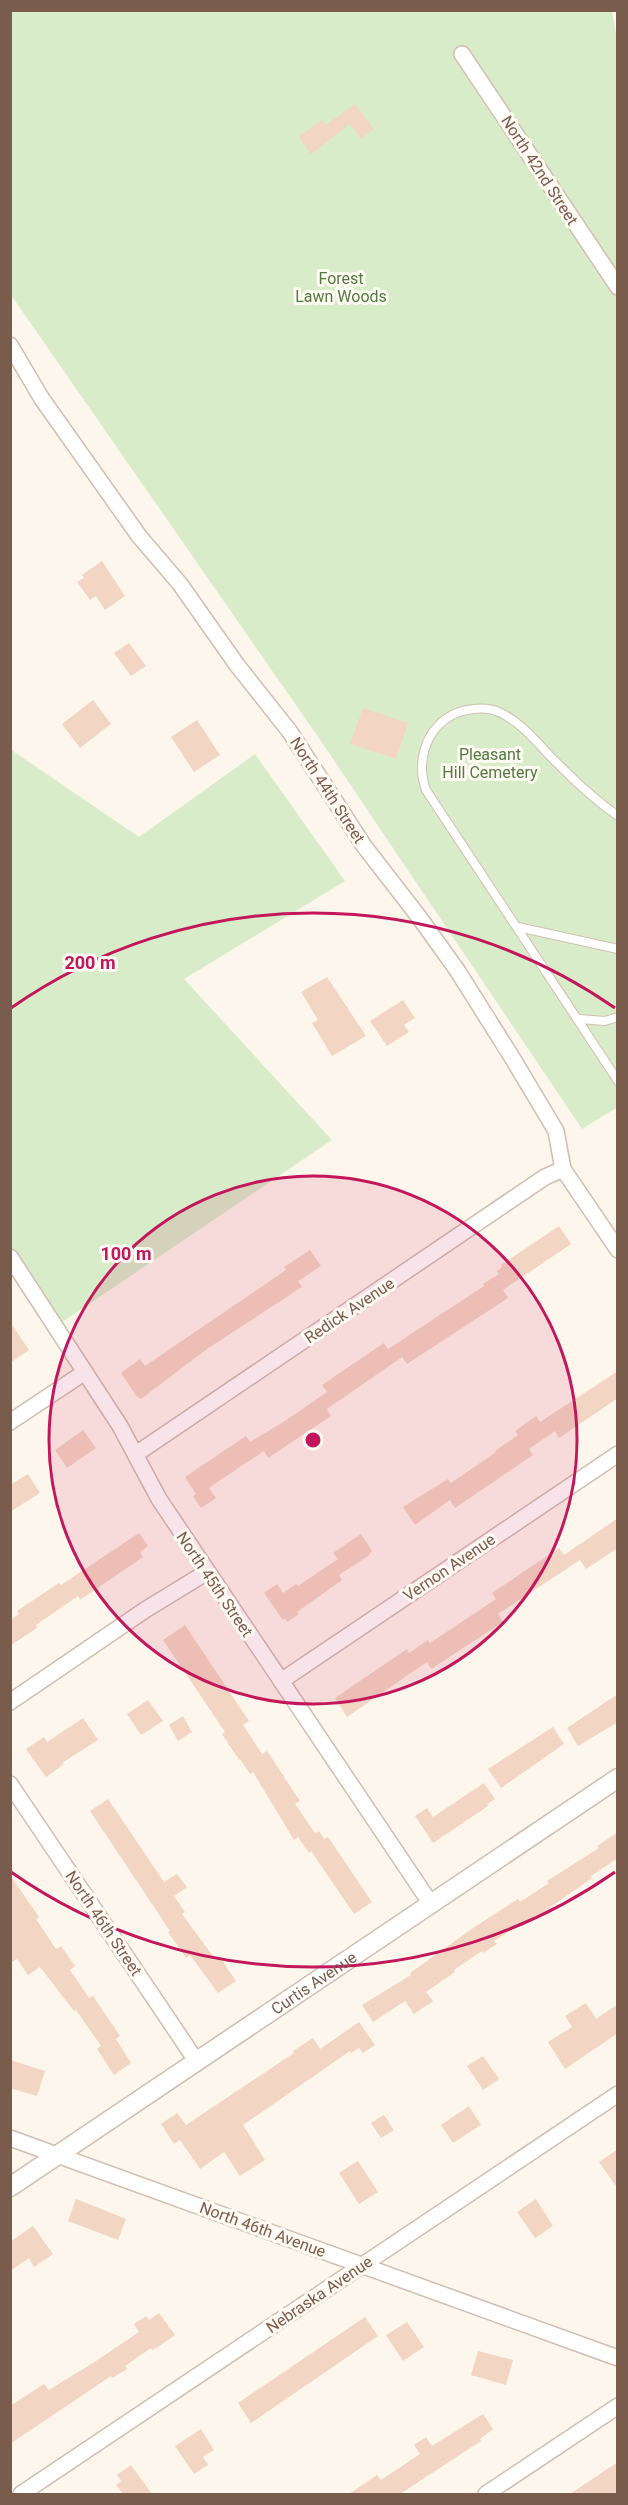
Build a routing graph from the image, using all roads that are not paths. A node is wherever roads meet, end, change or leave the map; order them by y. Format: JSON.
{"nodes":[{"id":1,"x":462,"y":54,"type":"dead end"},
{"id":2,"x":618,"y":287,"type":"edge"},
{"id":3,"x":10,"y":345,"type":"edge"},
{"id":4,"x":618,"y":816,"type":"edge"},
{"id":5,"x":518,"y":927,"type":"junction"},
{"id":6,"x":618,"y":949,"type":"edge"},
{"id":7,"x":618,"y":1017,"type":"edge"},
{"id":8,"x":579,"y":1019,"type":"junction"},
{"id":9,"x":618,"y":1081,"type":"edge"},
{"id":10,"x":563,"y":1169,"type":"junction"},
{"id":11,"x":618,"y":1250,"type":"edge"},
{"id":12,"x":10,"y":1257,"type":"edge"},
{"id":13,"x":85,"y":1372,"type":"junction"},
{"id":14,"x":10,"y":1422,"type":"edge"},
{"id":15,"x":136,"y":1454,"type":"junction"},
{"id":16,"x":618,"y":1454,"type":"edge"},
{"id":17,"x":207,"y":1572,"type":"junction"},
{"id":18,"x":281,"y":1681,"type":"junction"},
{"id":19,"x":10,"y":1702,"type":"edge"},
{"id":20,"x":618,"y":1778,"type":"edge"},
{"id":21,"x":10,"y":1784,"type":"edge"},
{"id":22,"x":431,"y":1904,"type":"junction"},
{"id":23,"x":197,"y":2062,"type":"junction"},
{"id":24,"x":618,"y":2094,"type":"edge"},
{"id":25,"x":10,"y":2138,"type":"edge"},
{"id":26,"x":59,"y":2155,"type":"junction"},
{"id":27,"x":10,"y":2187,"type":"edge"},
{"id":28,"x":362,"y":2265,"type":"junction"},
{"id":29,"x":618,"y":2358,"type":"edge"},
{"id":30,"x":618,"y":2406,"type":"edge"},
{"id":31,"x":21,"y":2494,"type":"edge"},
{"id":32,"x":486,"y":2494,"type":"edge"}],
"edges":[{"from":1,"to":2,"type":"street","name":"North 42nd Street"},
{"from":3,"to":10,"type":"street","name":"North 44th Street"},
{"from":4,"to":5,"type":"lane"},
{"from":5,"to":6,"type":"lane"},
{"from":5,"to":8,"type":"lane"},
{"from":7,"to":8,"type":"lane"},
{"from":8,"to":9,"type":"lane"},
{"from":10,"to":11,"type":"street","name":"North 44th Street"},
{"from":10,"to":15,"type":"street","name":"Redick Avenue"},
{"from":12,"to":13,"type":"street","name":"North 45th Street"},
{"from":13,"to":14,"type":"street"},
{"from":13,"to":15,"type":"street","name":"North 45th Street"},
{"from":15,"to":17,"type":"street","name":"North 45th Street"},
{"from":16,"to":18,"type":"street","name":"Vernon Avenue"},
{"from":17,"to":18,"type":"street","name":"North 45th Street"},
{"from":17,"to":19,"type":"street"},
{"from":18,"to":22,"type":"street","name":"North 45th Street"},
{"from":20,"to":22,"type":"street","name":"Curtis Avenue"},
{"from":21,"to":23,"type":"street","name":"North 46th Street"},
{"from":22,"to":23,"type":"street","name":"Curtis Avenue"},
{"from":23,"to":26,"type":"street","name":"Curtis Avenue"},
{"from":24,"to":28,"type":"street","name":"Nebraska Avenue"},
{"from":25,"to":26,"type":"street","name":"North 46th Avenue"},
{"from":26,"to":27,"type":"street","name":"Curtis Avenue"},
{"from":26,"to":28,"type":"street","name":"North 46th Avenue"},
{"from":28,"to":29,"type":"street","name":"North 46th Avenue"},
{"from":28,"to":31,"type":"street","name":"Nebraska Avenue"},
{"from":30,"to":32,"type":"street"}]}
